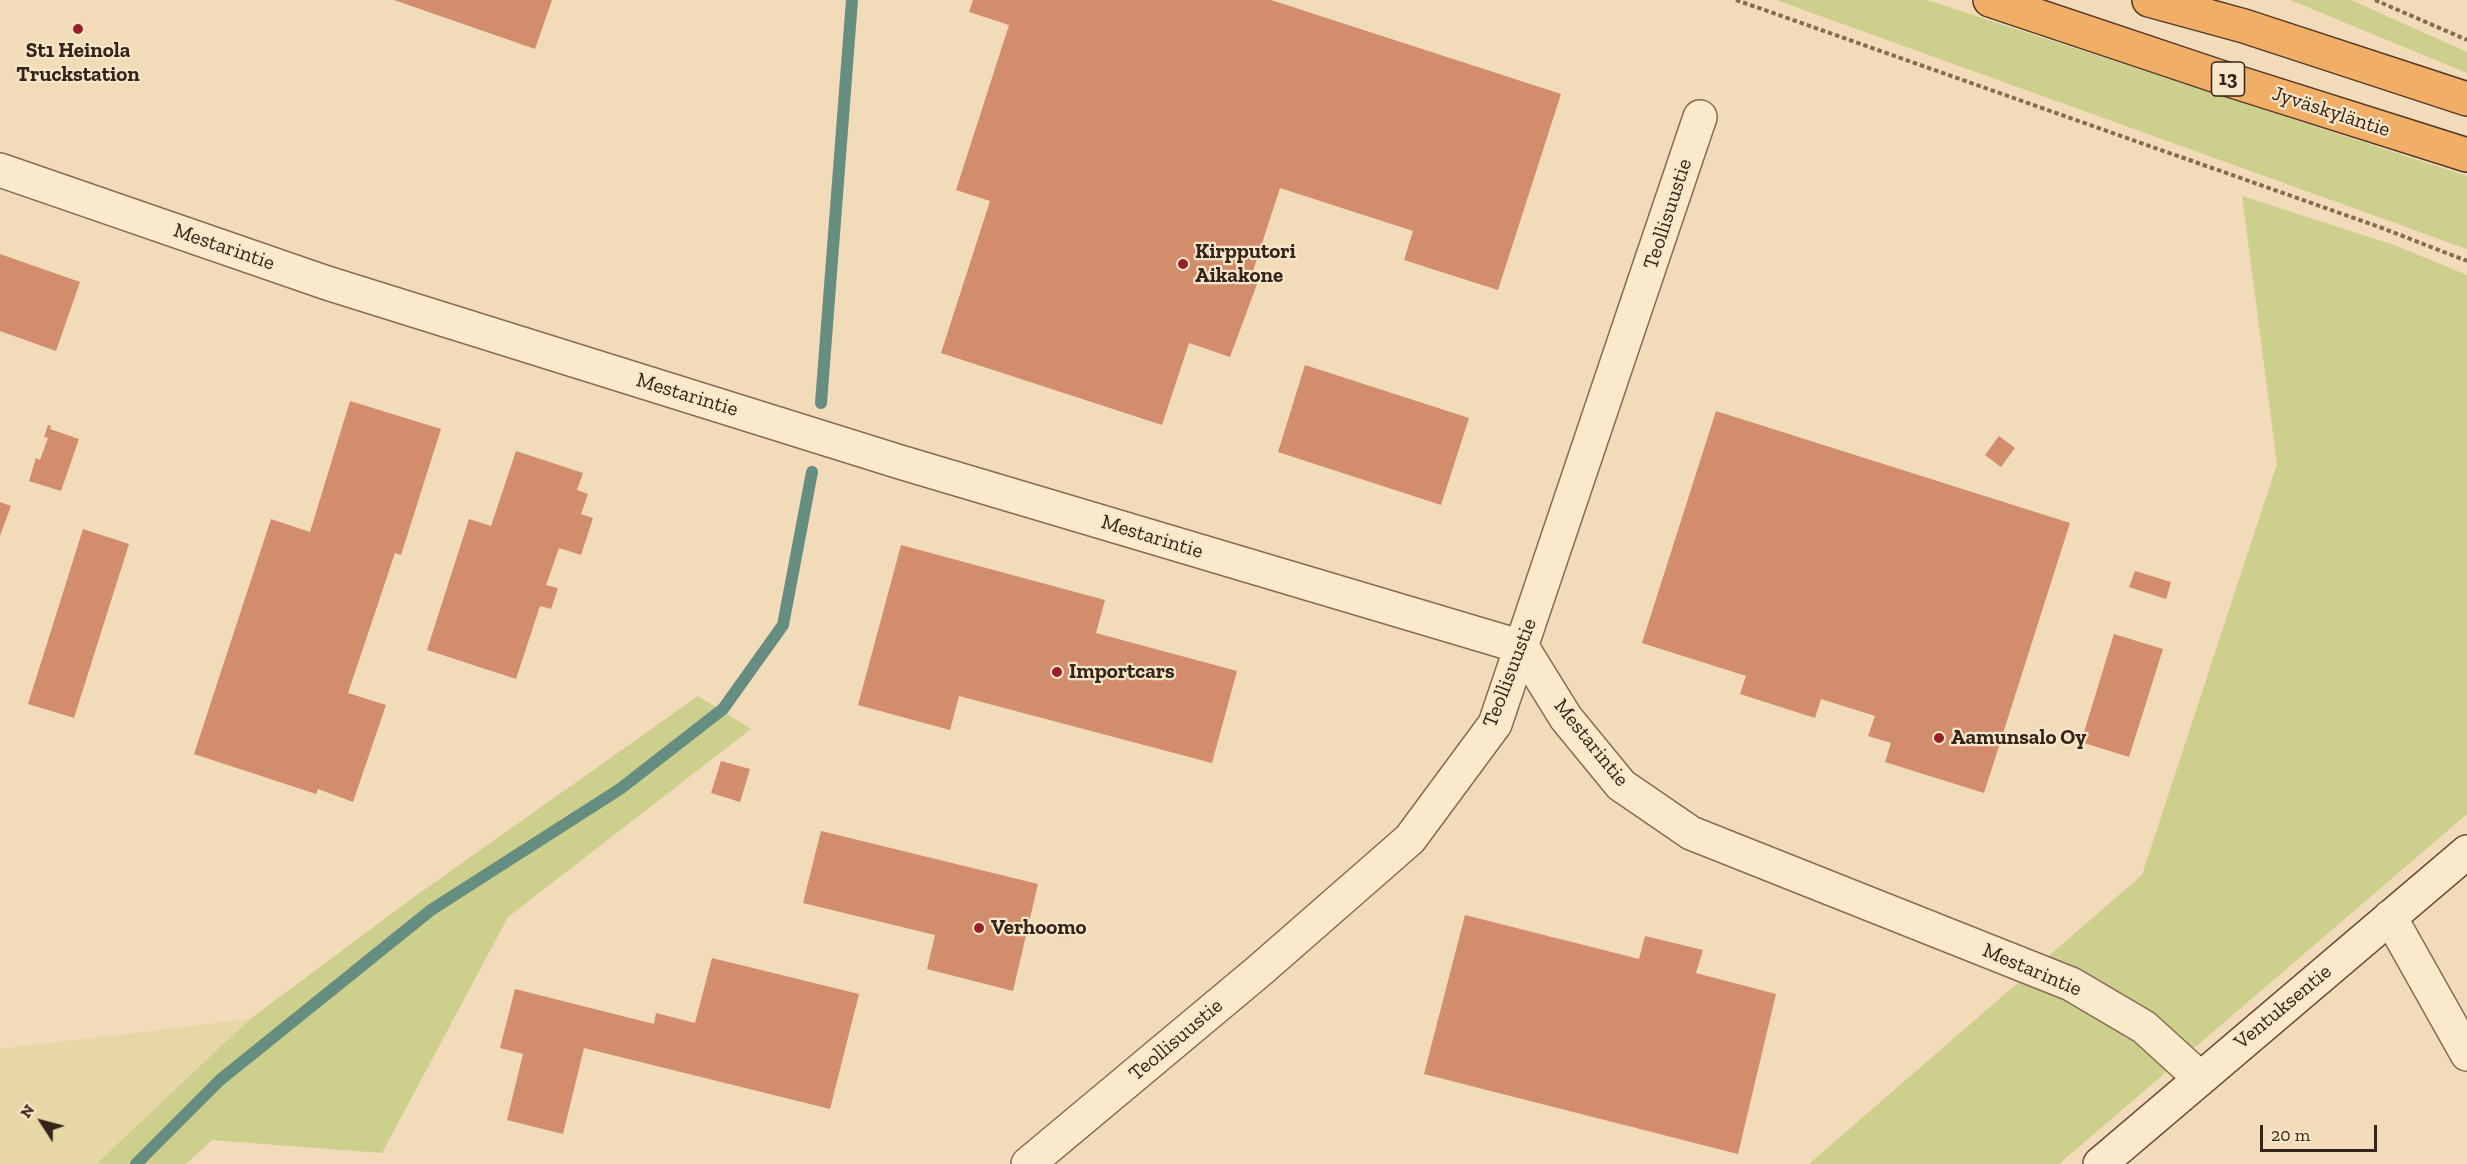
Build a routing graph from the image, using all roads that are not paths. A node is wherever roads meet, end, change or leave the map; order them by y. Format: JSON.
{"nodes":[{"id":1,"x":1990,"y":0,"type":"edge"},
{"id":2,"x":2149,"y":0,"type":"edge"},
{"id":3,"x":2467,"y":99,"type":"edge"},
{"id":4,"x":1701,"y":117,"type":"dead end"},
{"id":5,"x":2467,"y":155,"type":"edge"},
{"id":6,"x":0,"y":170,"type":"edge"},
{"id":7,"x":1522,"y":648,"type":"junction"},
{"id":8,"x":2467,"y":852,"type":"edge"},
{"id":9,"x":2390,"y":917,"type":"junction"},
{"id":10,"x":2467,"y":1054,"type":"edge"},
{"id":11,"x":2200,"y":1078,"type":"junction"},
{"id":12,"x":1028,"y":1164,"type":"edge"},
{"id":13,"x":2100,"y":1164,"type":"edge"}],
"edges":[{"from":1,"to":5,"type":"highway","name":"Jyväskyläntie","number":"13"},
{"from":2,"to":3,"type":"highway"},
{"from":4,"to":7,"type":"street","name":"Teollisuustie"},
{"from":6,"to":7,"type":"street","name":"Mestarintie"},
{"from":7,"to":11,"type":"street","name":"Mestarintie"},
{"from":7,"to":12,"type":"street","name":"Teollisuustie"},
{"from":8,"to":9,"type":"street","name":"Ventuksentie"},
{"from":9,"to":10,"type":"street"},
{"from":9,"to":11,"type":"street","name":"Ventuksentie"},
{"from":11,"to":13,"type":"street","name":"Ventuksentie"}]}
